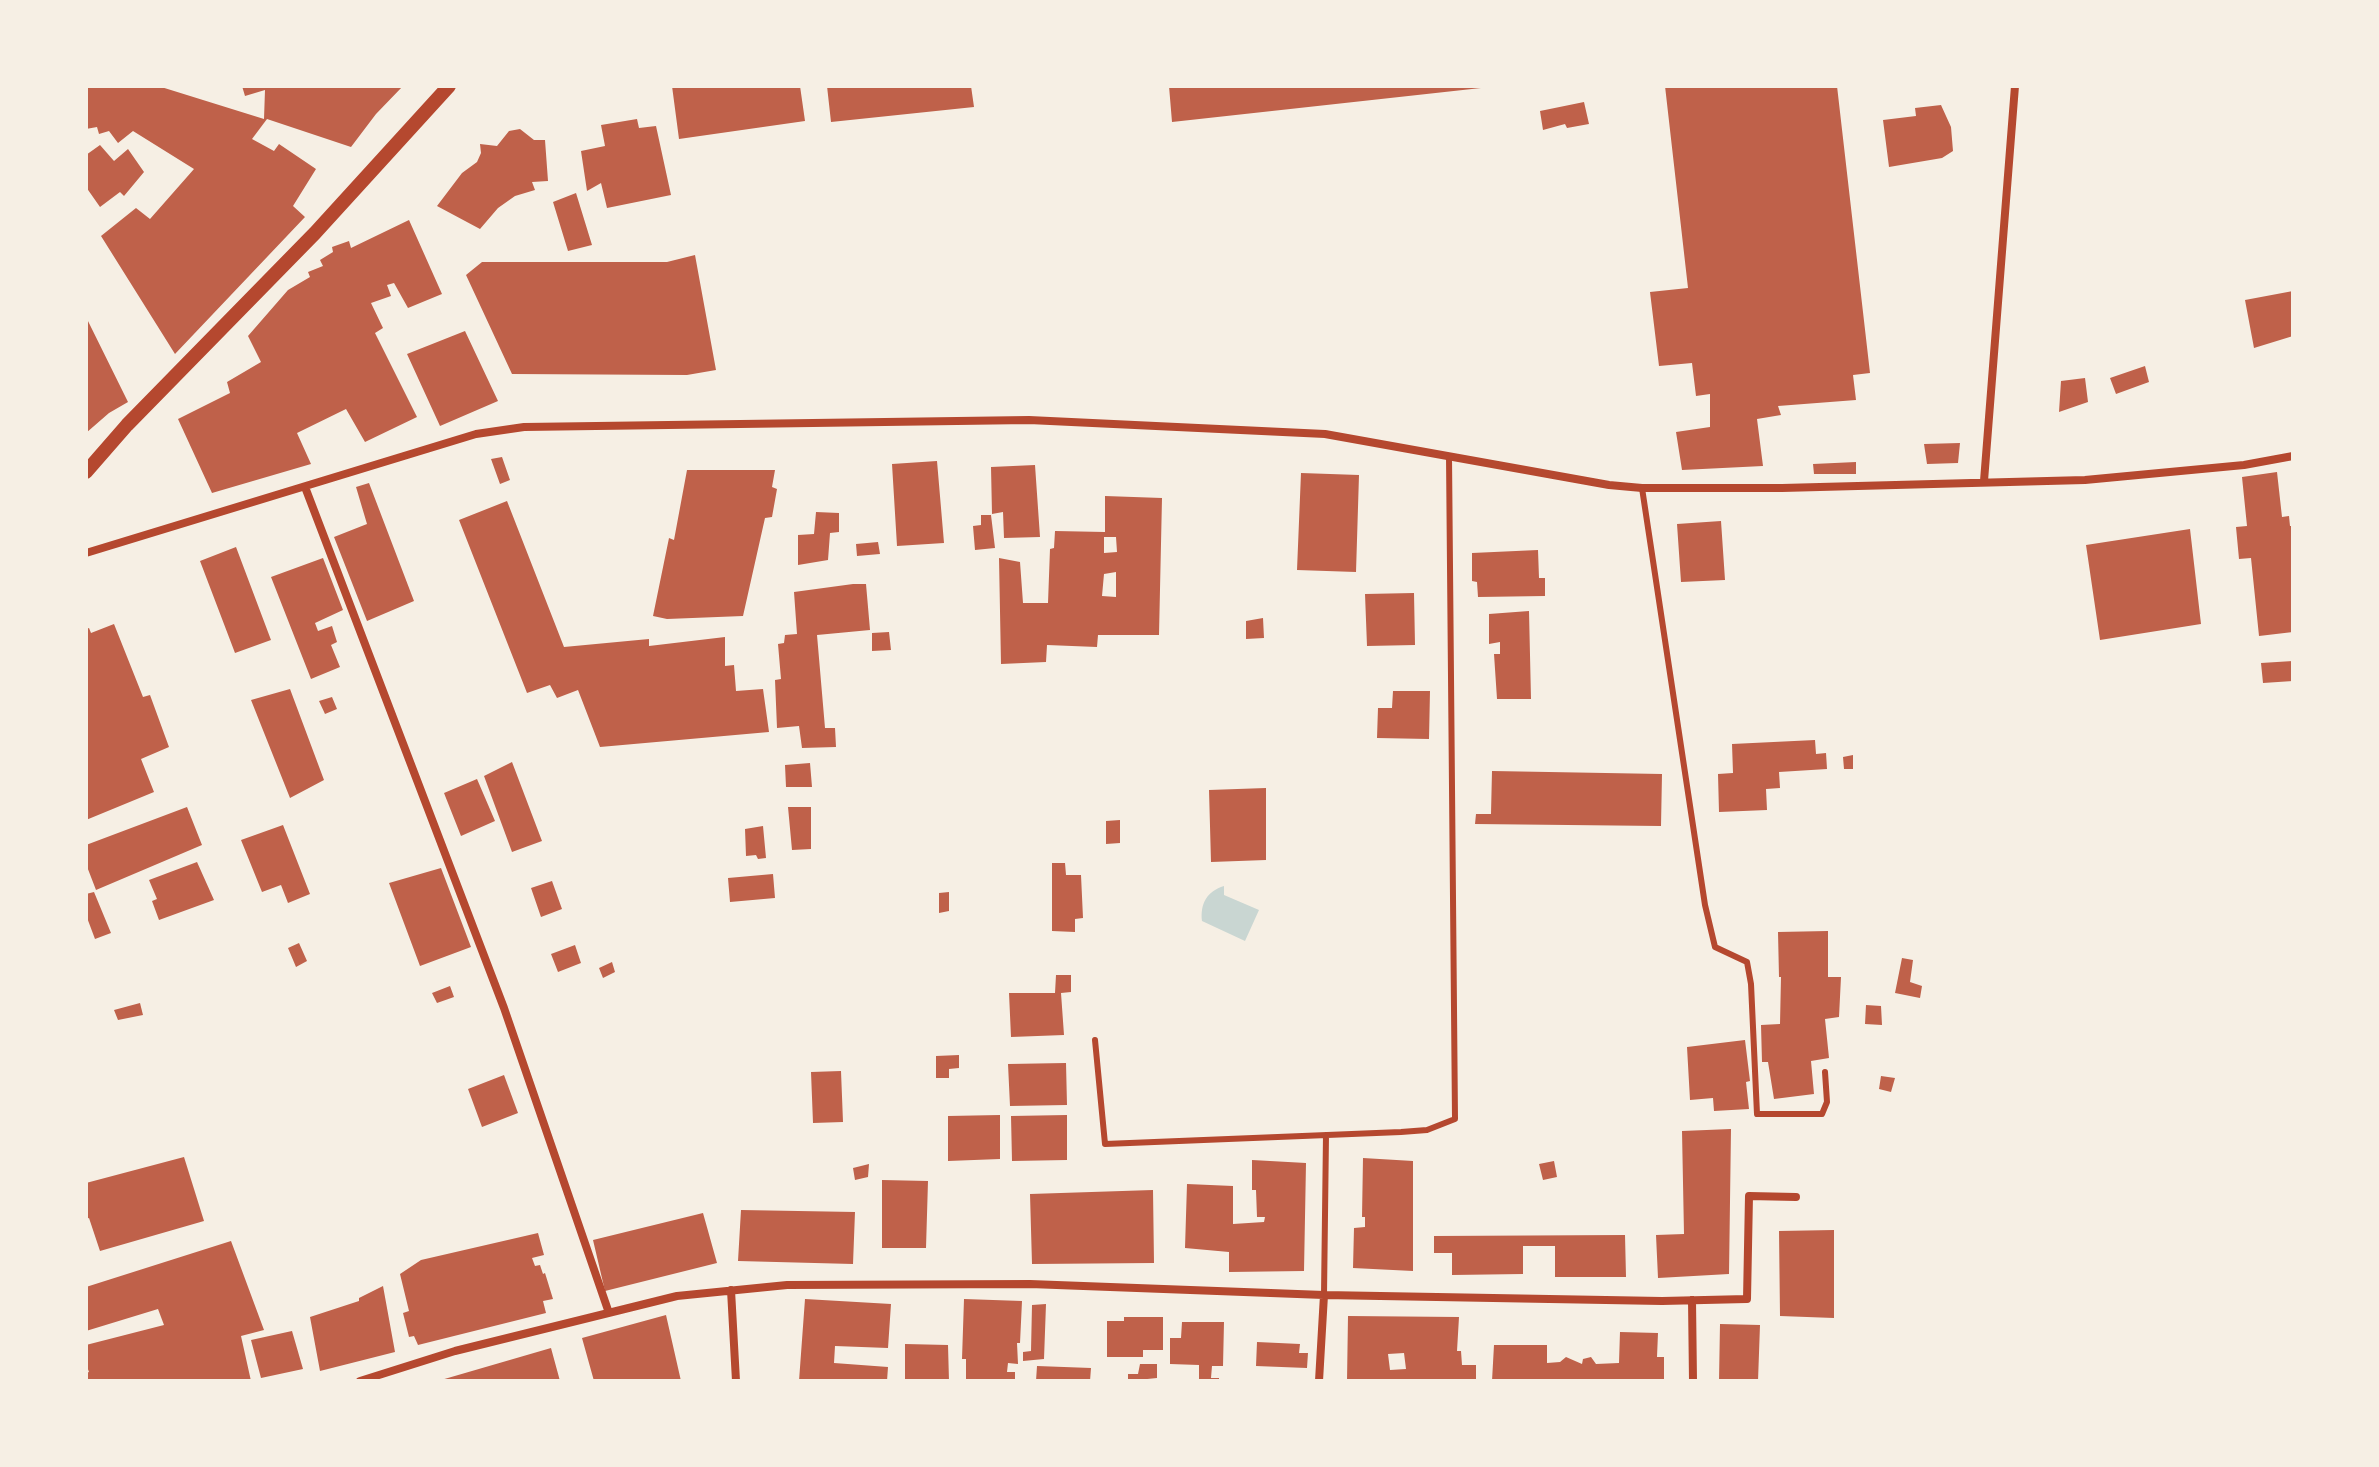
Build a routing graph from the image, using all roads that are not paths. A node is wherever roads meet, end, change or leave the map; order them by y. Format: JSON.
{"nodes":[{"id":1,"x":449,"y":86,"type":"edge"},
{"id":2,"x":2015,"y":86,"type":"edge"},
{"id":3,"x":1449,"y":456,"type":"junction"},
{"id":4,"x":2293,"y":456,"type":"edge"},
{"id":5,"x":86,"y":472,"type":"edge"},
{"id":6,"x":1984,"y":481,"type":"junction"},
{"id":7,"x":305,"y":487,"type":"junction"},
{"id":8,"x":1642,"y":488,"type":"junction"},
{"id":9,"x":86,"y":553,"type":"edge"},
{"id":10,"x":1095,"y":1040,"type":"dead end"},
{"id":11,"x":1825,"y":1072,"type":"dead end"},
{"id":12,"x":1326,"y":1135,"type":"junction"},
{"id":13,"x":1796,"y":1197,"type":"dead end"},
{"id":14,"x":731,"y":1290,"type":"junction"},
{"id":15,"x":1324,"y":1295,"type":"junction"},
{"id":16,"x":1692,"y":1300,"type":"junction"},
{"id":17,"x":609,"y":1313,"type":"junction"},
{"id":18,"x":360,"y":1381,"type":"edge"},
{"id":19,"x":736,"y":1381,"type":"edge"},
{"id":20,"x":1319,"y":1381,"type":"edge"},
{"id":21,"x":1693,"y":1381,"type":"edge"}],
"edges":[{"from":1,"to":5,"type":"street"},
{"from":2,"to":6,"type":"street"},
{"from":3,"to":7,"type":"street"},
{"from":3,"to":8,"type":"street"},
{"from":3,"to":12,"type":"lane"},
{"from":4,"to":6,"type":"street"},
{"from":6,"to":8,"type":"street"},
{"from":7,"to":9,"type":"street"},
{"from":7,"to":17,"type":"street"},
{"from":8,"to":11,"type":"lane"},
{"from":10,"to":12,"type":"lane"},
{"from":12,"to":15,"type":"lane"},
{"from":13,"to":16,"type":"street"},
{"from":14,"to":15,"type":"street"},
{"from":14,"to":17,"type":"street"},
{"from":14,"to":19,"type":"street"},
{"from":15,"to":16,"type":"street"},
{"from":15,"to":20,"type":"street"},
{"from":16,"to":21,"type":"street"},
{"from":17,"to":18,"type":"street"}]}
